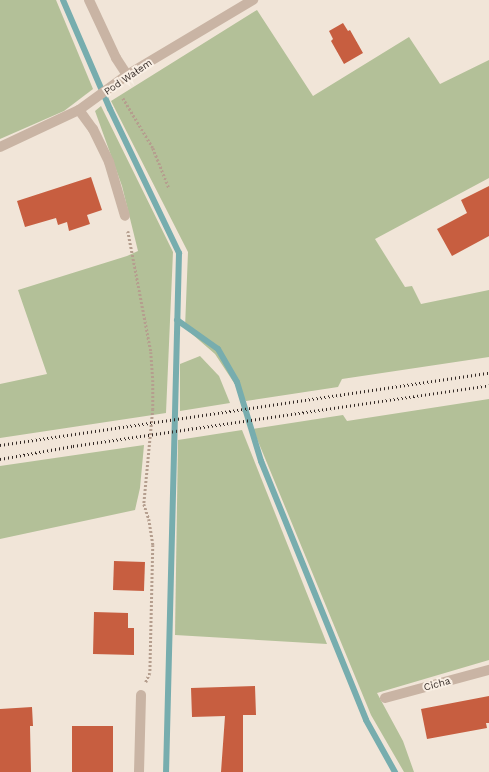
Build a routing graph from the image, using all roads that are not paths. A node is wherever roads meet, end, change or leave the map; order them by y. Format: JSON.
{"nodes":[{"id":1,"x":89,"y":0,"type":"edge"},
{"id":2,"x":254,"y":0,"type":"edge"},
{"id":3,"x":127,"y":75,"type":"junction"},
{"id":4,"x":79,"y":110,"type":"junction"},
{"id":5,"x":0,"y":147,"type":"edge"},
{"id":6,"x":125,"y":216,"type":"road end"},
{"id":7,"x":489,"y":670,"type":"edge"},
{"id":8,"x":141,"y":695,"type":"road end"},
{"id":9,"x":385,"y":698,"type":"dead end"},
{"id":10,"x":139,"y":772,"type":"edge"}],
"edges":[{"from":1,"to":3,"type":"street"},
{"from":2,"to":3,"type":"street","name":"Pod Wałem"},
{"from":3,"to":4,"type":"street","name":"Pod Wałem"},
{"from":4,"to":5,"type":"street","name":"Pod Wałem"},
{"from":4,"to":6,"type":"street"},
{"from":7,"to":9,"type":"street","name":"Cicha"},
{"from":8,"to":10,"type":"street"}]}
